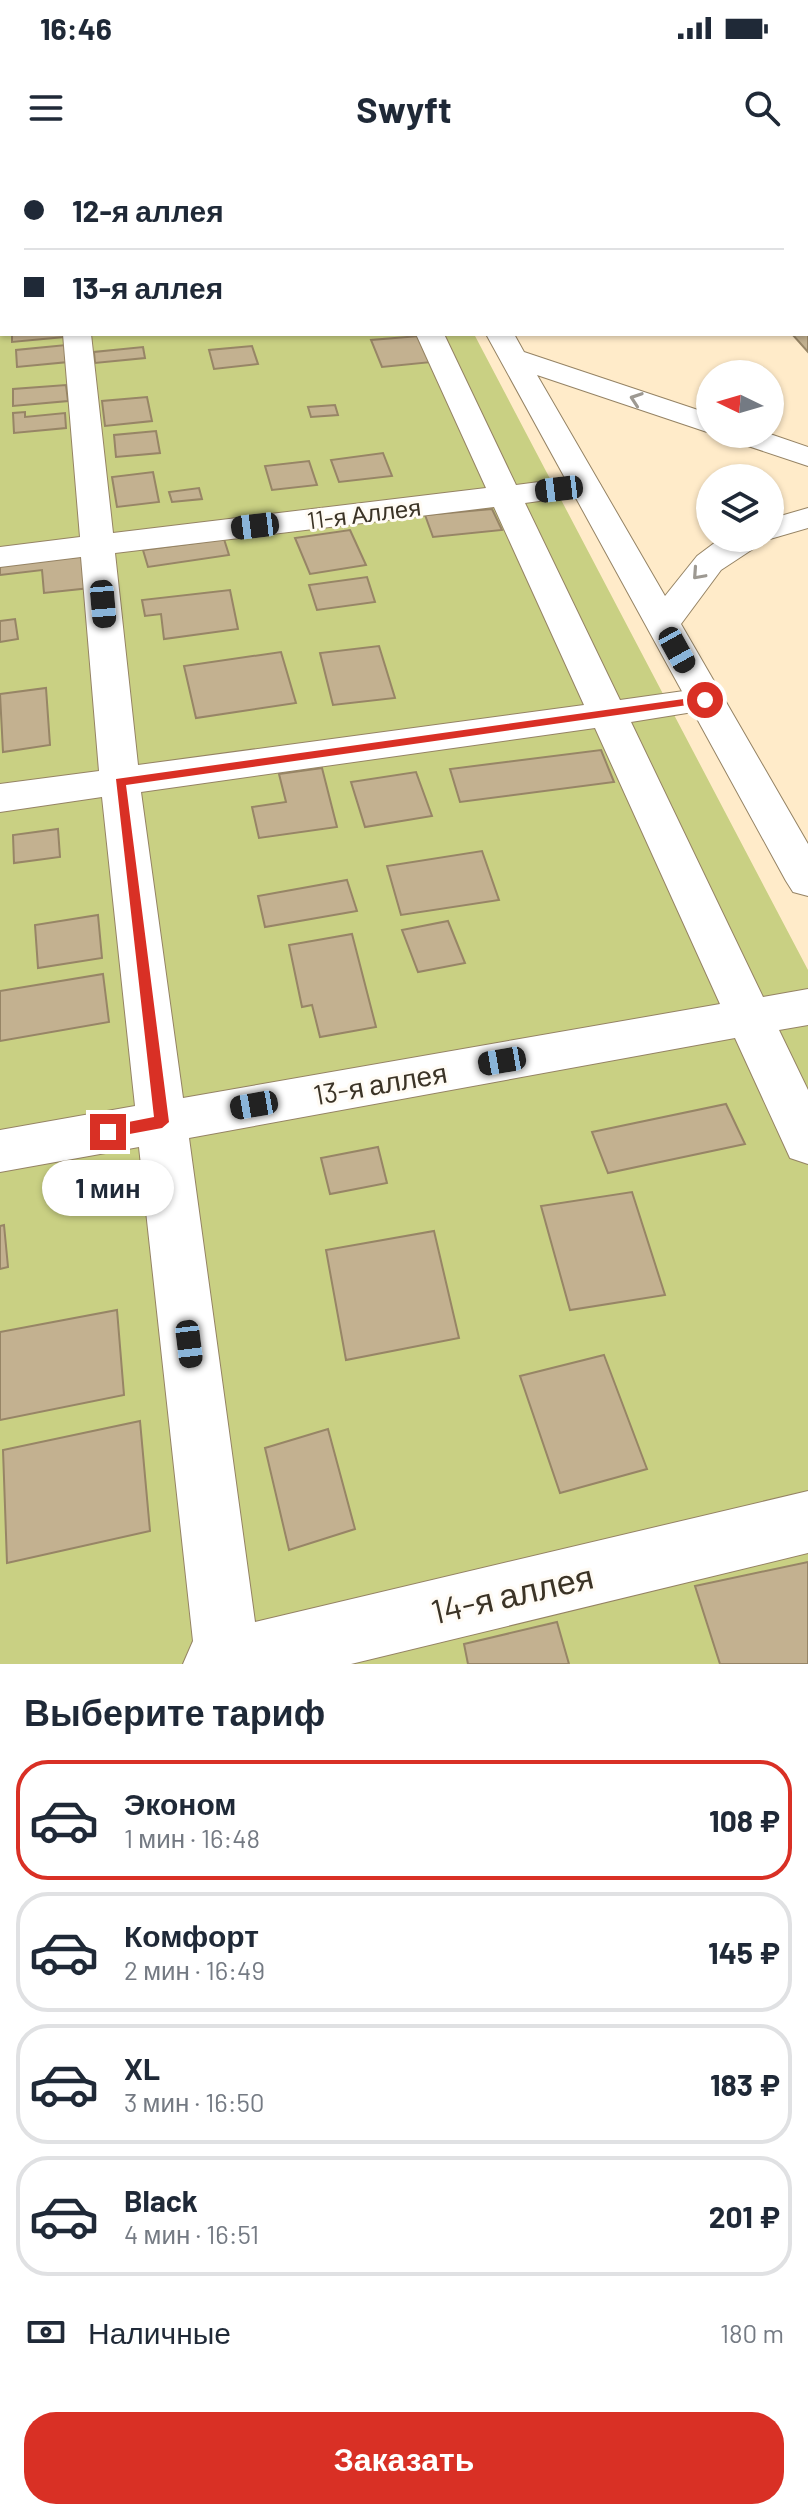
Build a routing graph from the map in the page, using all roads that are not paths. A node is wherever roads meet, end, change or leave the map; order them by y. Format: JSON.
{"nodes":[{"id":1,"x":77,"y":336,"type":"edge"},
{"id":2,"x":431,"y":336,"type":"edge"},
{"id":3,"x":506,"y":345,"type":"edge"},
{"id":4,"x":696,"y":419,"type":"edge"},
{"id":5,"x":782,"y":448,"type":"edge"},
{"id":6,"x":808,"y":457,"type":"edge"},
{"id":7,"x":585,"y":486,"type":"junction"},
{"id":8,"x":506,"y":496,"type":"junction"},
{"id":9,"x":808,"y":518,"type":"edge"},
{"id":10,"x":784,"y":525,"type":"edge"},
{"id":11,"x":97,"y":545,"type":"junction"},
{"id":12,"x":723,"y":552,"type":"edge"},
{"id":13,"x":0,"y":557,"type":"edge"},
{"id":14,"x":663,"y":624,"type":"junction"},
{"id":15,"x":705,"y":700,"type":"junction"},
{"id":16,"x":607,"y":713,"type":"junction"},
{"id":17,"x":120,"y":782,"type":"junction"},
{"id":18,"x":0,"y":798,"type":"edge"},
{"id":19,"x":808,"y":881,"type":"edge"},
{"id":20,"x":808,"y":1007,"type":"edge"},
{"id":21,"x":749,"y":1017,"type":"junction"},
{"id":22,"x":162,"y":1122,"type":"junction"},
{"id":23,"x":808,"y":1143,"type":"edge"},
{"id":24,"x":0,"y":1151,"type":"edge"},
{"id":25,"x":808,"y":1522,"type":"edge"},
{"id":26,"x":224,"y":1663,"type":"edge"}],
"edges":[{"from":1,"to":11,"type":"main road"},
{"from":2,"to":8,"type":"main road"},
{"from":4,"to":3,"type":"main road","one_way":true},
{"from":3,"to":7,"type":"main road"},
{"from":5,"to":6,"type":"main road"},
{"from":7,"to":8,"type":"main road","name":"11-я Аллея"},
{"from":7,"to":14,"type":"main road"},
{"from":8,"to":11,"type":"main road","name":"11-я Аллея"},
{"from":8,"to":16,"type":"main road"},
{"from":9,"to":10,"type":"main road"},
{"from":11,"to":13,"type":"main road","name":"11-я Аллея"},
{"from":11,"to":17,"type":"main road"},
{"from":12,"to":14,"type":"main road","one_way":true},
{"from":14,"to":15,"type":"main road"},
{"from":15,"to":16,"type":"main road"},
{"from":15,"to":19,"type":"main road"},
{"from":16,"to":17,"type":"main road"},
{"from":16,"to":21,"type":"main road"},
{"from":17,"to":18,"type":"main road"},
{"from":17,"to":22,"type":"main road"},
{"from":20,"to":21,"type":"main road","name":"13-я аллея"},
{"from":21,"to":22,"type":"main road","name":"13-я аллея"},
{"from":21,"to":23,"type":"main road"},
{"from":22,"to":24,"type":"main road","name":"13-я аллея"},
{"from":22,"to":26,"type":"main road"},
{"from":25,"to":26,"type":"main road","name":"14-я аллея"}]}
